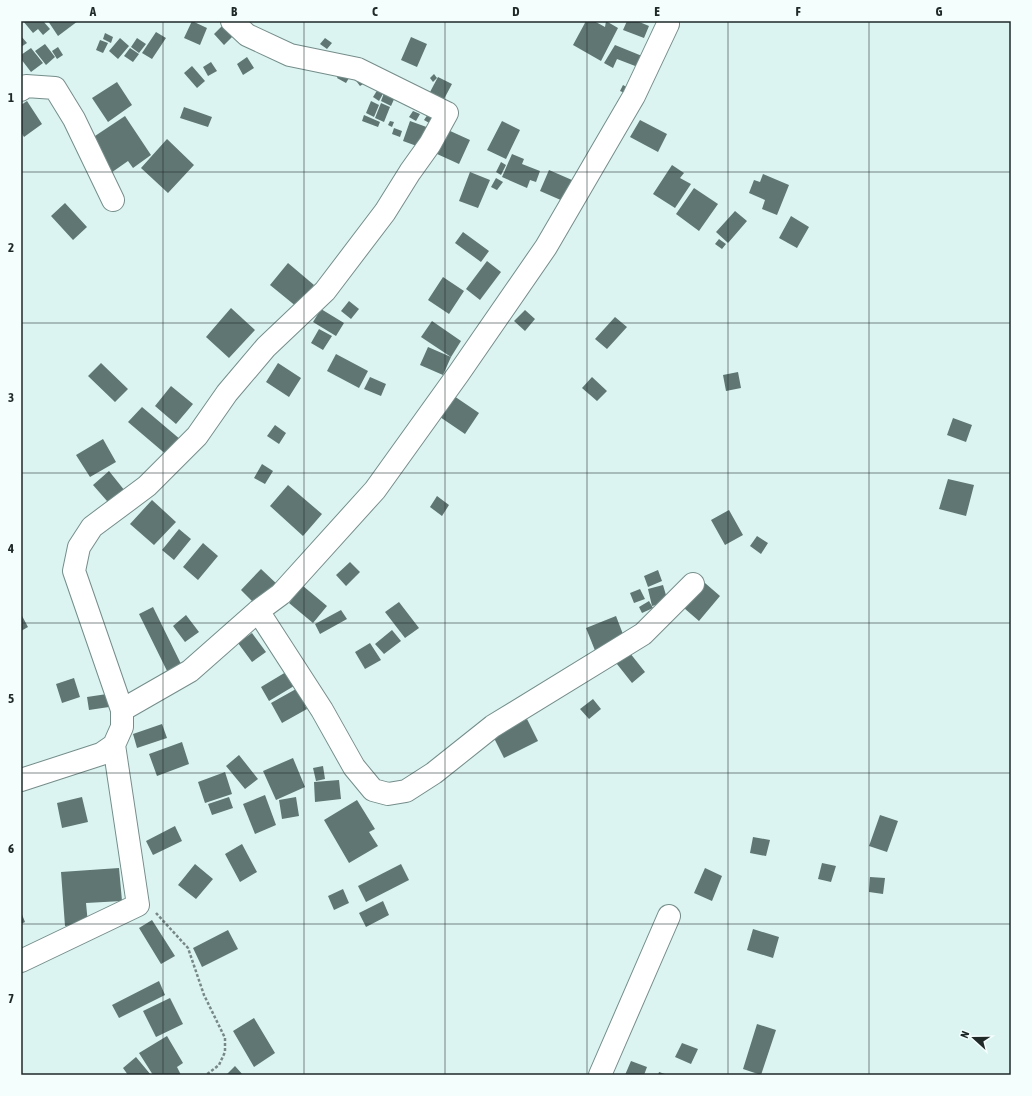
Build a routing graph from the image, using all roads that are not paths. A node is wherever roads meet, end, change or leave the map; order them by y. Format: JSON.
{"nodes":[{"id":1,"x":232,"y":21,"type":"edge"},
{"id":2,"x":668,"y":24,"type":"dead end"},
{"id":3,"x":21,"y":90,"type":"edge"},
{"id":4,"x":113,"y":200,"type":"dead end"},
{"id":5,"x":693,"y":584,"type":"dead end"},
{"id":6,"x":258,"y":611,"type":"junction"},
{"id":7,"x":122,"y":710,"type":"junction"},
{"id":8,"x":114,"y":745,"type":"junction"},
{"id":9,"x":21,"y":780,"type":"edge"},
{"id":10,"x":669,"y":916,"type":"dead end"},
{"id":11,"x":21,"y":961,"type":"edge"},
{"id":12,"x":600,"y":1075,"type":"edge"}],
"edges":[{"from":1,"to":7,"type":"street"},
{"from":2,"to":6,"type":"street"},
{"from":3,"to":4,"type":"street"},
{"from":5,"to":6,"type":"street"},
{"from":6,"to":7,"type":"street"},
{"from":7,"to":8,"type":"street"},
{"from":8,"to":9,"type":"street"},
{"from":8,"to":11,"type":"street"},
{"from":10,"to":12,"type":"street"}]}
